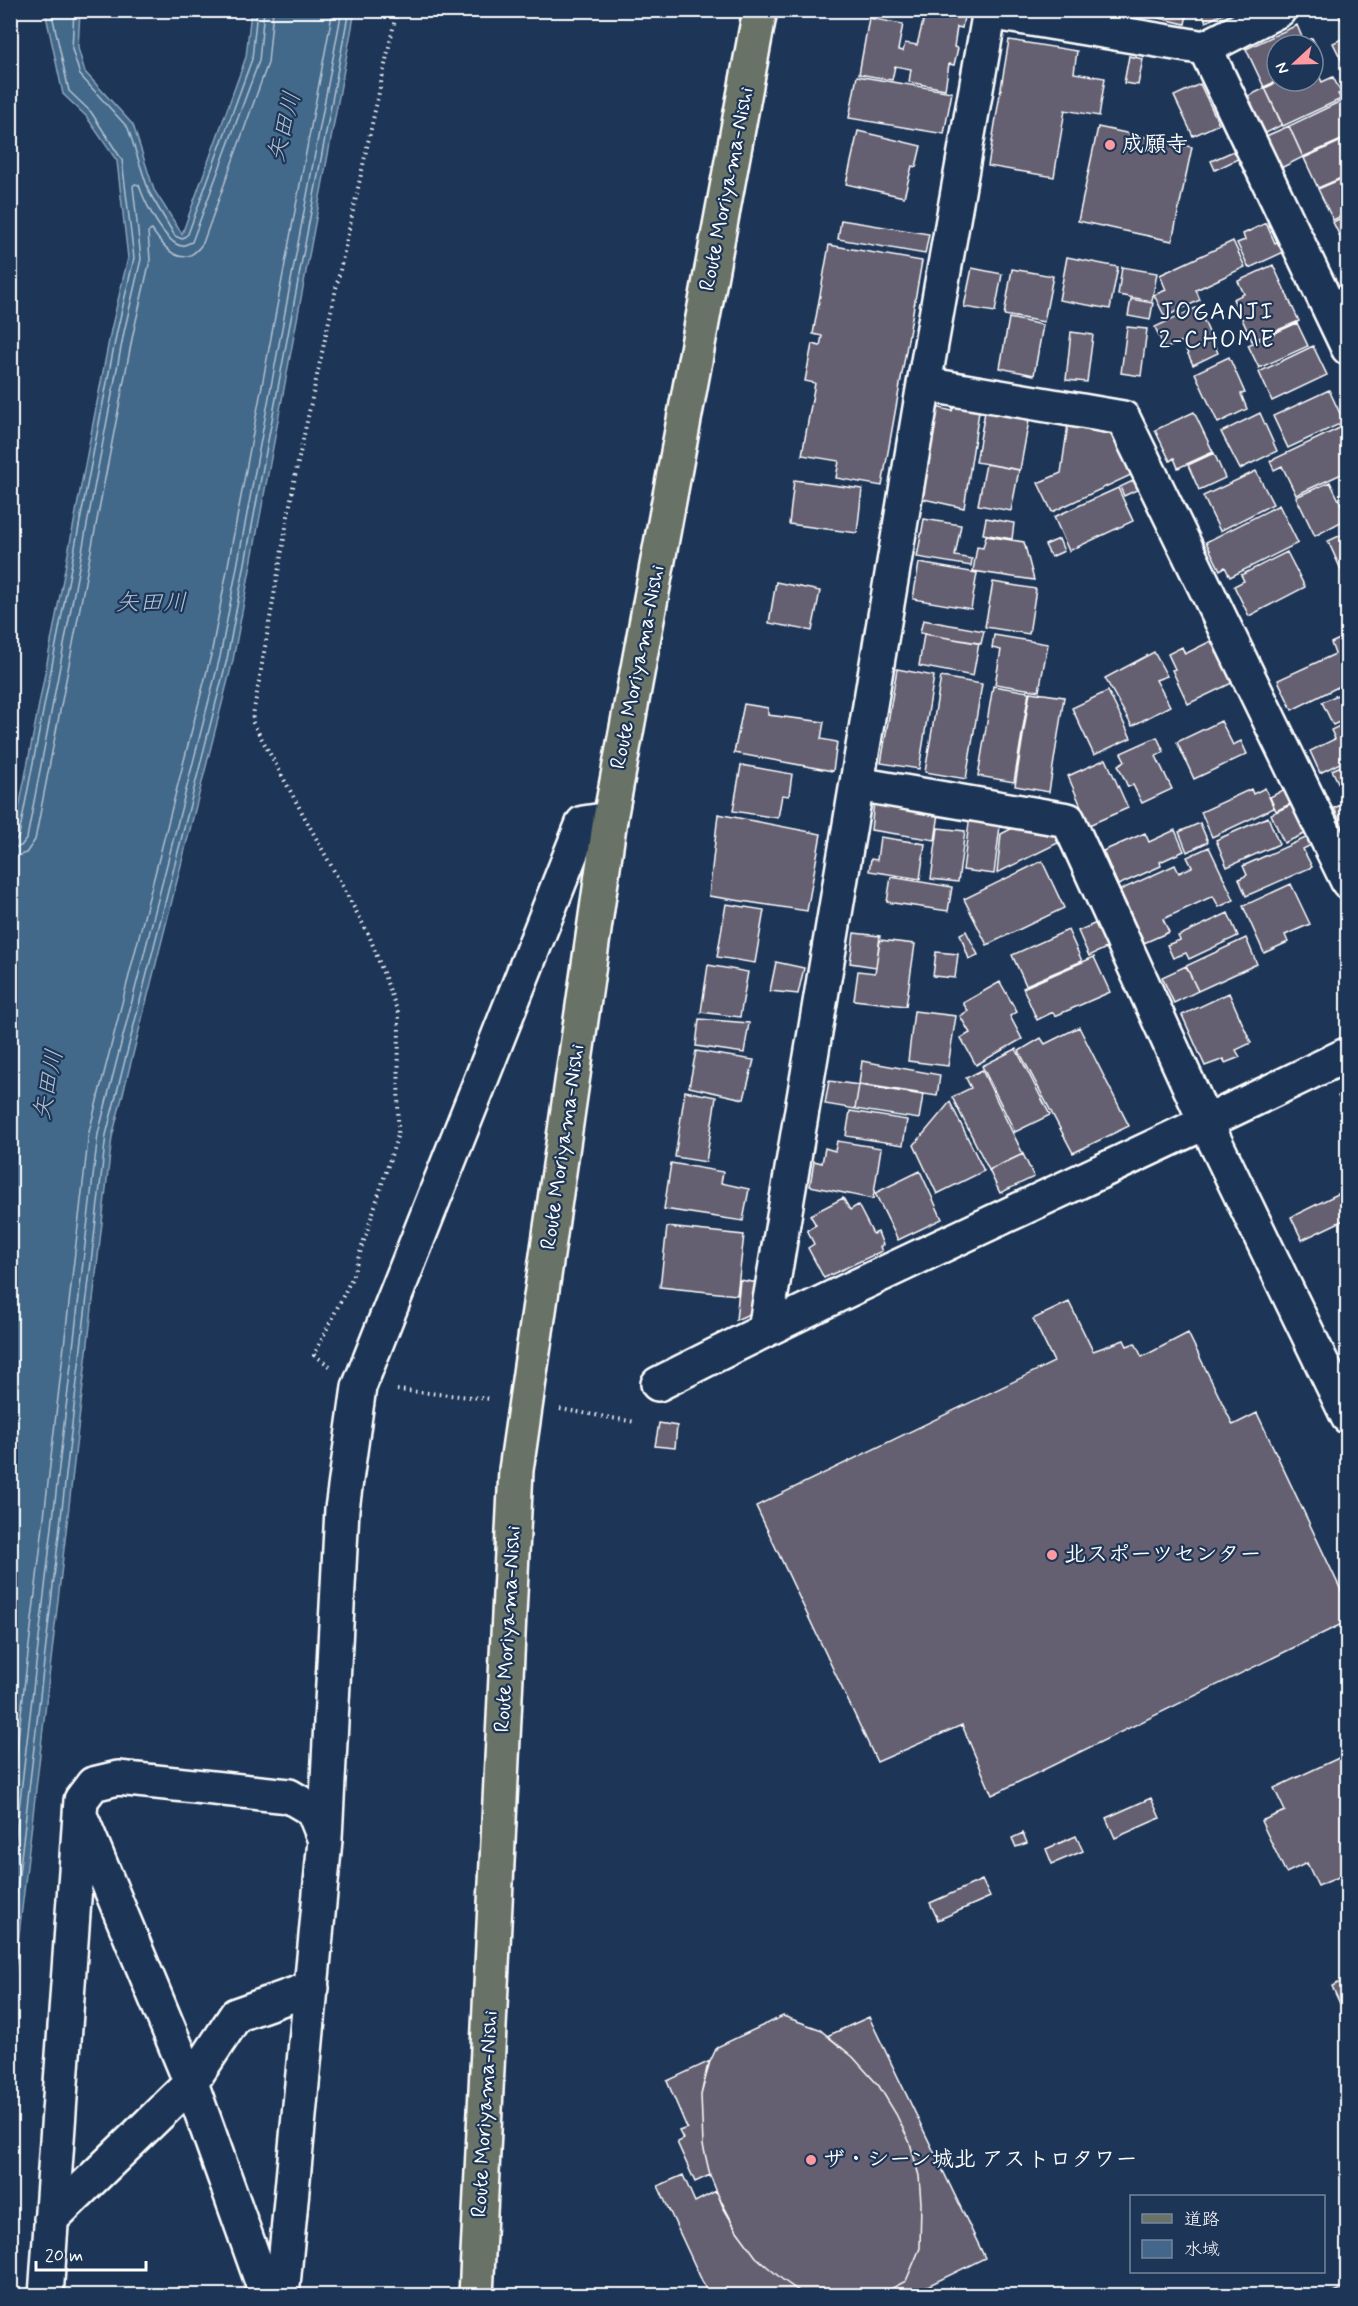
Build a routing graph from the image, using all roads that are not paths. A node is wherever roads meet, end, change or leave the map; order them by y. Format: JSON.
{"nodes":[{"id":1,"x":760,"y":10,"type":"edge"},
{"id":2,"x":1279,"y":10,"type":"edge"},
{"id":3,"x":989,"y":11,"type":"edge"},
{"id":4,"x":1205,"y":48,"type":"junction"},
{"id":5,"x":1347,"y":348,"type":"edge"},
{"id":6,"x":924,"y":384,"type":"junction"},
{"id":7,"x":856,"y":784,"type":"junction"},
{"id":8,"x":610,"y":819,"type":"junction"},
{"id":9,"x":1347,"y":882,"type":"edge"},
{"id":10,"x":1347,"y":1054,"type":"edge"},
{"id":11,"x":1206,"y":1123,"type":"junction"},
{"id":12,"x":765,"y":1330,"type":"junction"},
{"id":13,"x":658,"y":1384,"type":"dead end"},
{"id":14,"x":1347,"y":1417,"type":"edge"},
{"id":15,"x":81,"y":1815,"type":"junction"},
{"id":16,"x":325,"y":1840,"type":"junction"},
{"id":17,"x":312,"y":1988,"type":"junction"},
{"id":18,"x":191,"y":2083,"type":"junction"},
{"id":19,"x":51,"y":2219,"type":"junction"},
{"id":20,"x":46,"y":2295,"type":"edge"},
{"id":21,"x":267,"y":2295,"type":"edge"},
{"id":22,"x":282,"y":2295,"type":"edge"},
{"id":23,"x":476,"y":2295,"type":"edge"}],
"edges":[{"from":1,"to":8,"type":"main road","name":"Route Moriyama-Nishi"},
{"from":2,"to":4,"type":"street"},
{"from":3,"to":4,"type":"street"},
{"from":3,"to":6,"type":"street"},
{"from":4,"to":5,"type":"street"},
{"from":6,"to":7,"type":"street"},
{"from":6,"to":9,"type":"street"},
{"from":7,"to":11,"type":"street"},
{"from":7,"to":12,"type":"street"},
{"from":8,"to":16,"type":"street"},
{"from":8,"to":23,"type":"main road","name":"Route Moriyama-Nishi"},
{"from":10,"to":11,"type":"street"},
{"from":11,"to":12,"type":"street"},
{"from":11,"to":14,"type":"street"},
{"from":12,"to":13,"type":"street"},
{"from":15,"to":16,"type":"street"},
{"from":15,"to":18,"type":"street"},
{"from":15,"to":19,"type":"street"},
{"from":16,"to":17,"type":"street"},
{"from":17,"to":18,"type":"street"},
{"from":17,"to":22,"type":"street"},
{"from":18,"to":19,"type":"street"},
{"from":18,"to":21,"type":"street"},
{"from":19,"to":20,"type":"street"}]}
